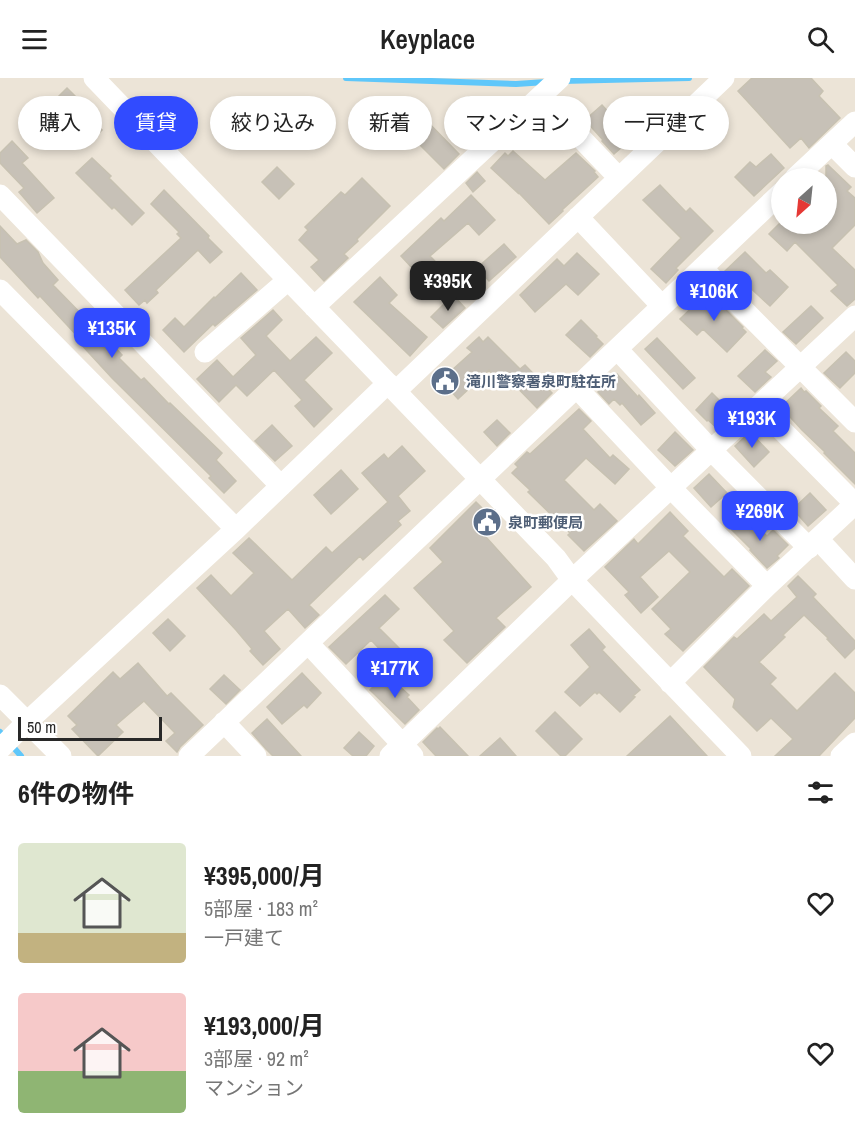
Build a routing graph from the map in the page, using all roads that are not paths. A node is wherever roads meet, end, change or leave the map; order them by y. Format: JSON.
{"nodes":[{"id":1,"x":94,"y":78,"type":"edge"},
{"id":2,"x":560,"y":78,"type":"edge"},
{"id":3,"x":724,"y":78,"type":"edge"},
{"id":4,"x":541,"y":96,"type":"edge"},
{"id":5,"x":855,"y":122,"type":"edge"},
{"id":6,"x":832,"y":144,"type":"junction"},
{"id":7,"x":591,"y":149,"type":"edge"},
{"id":8,"x":483,"y":150,"type":"edge"},
{"id":9,"x":855,"y":167,"type":"edge"},
{"id":10,"x":806,"y":168,"type":"edge"},
{"id":11,"x":619,"y":178,"type":"junction"},
{"id":12,"x":0,"y":195,"type":"edge"},
{"id":13,"x":771,"y":202,"type":"edge"},
{"id":14,"x":578,"y":217,"type":"junction"},
{"id":15,"x":702,"y":268,"type":"junction"},
{"id":16,"x":288,"y":280,"type":"junction"},
{"id":17,"x":0,"y":290,"type":"edge"},
{"id":18,"x":662,"y":306,"type":"junction"},
{"id":19,"x":314,"y":307,"type":"junction"},
{"id":20,"x":852,"y":326,"type":"edge"},
{"id":21,"x":617,"y":349,"type":"junction"},
{"id":22,"x":205,"y":352,"type":"dead end"},
{"id":23,"x":800,"y":367,"type":"junction"},
{"id":24,"x":392,"y":387,"type":"junction"},
{"id":25,"x":576,"y":387,"type":"junction"},
{"id":26,"x":758,"y":406,"type":"junction"},
{"id":27,"x":855,"y":422,"type":"edge"},
{"id":28,"x":711,"y":450,"type":"junction"},
{"id":29,"x":480,"y":479,"type":"junction"},
{"id":30,"x":281,"y":486,"type":"junction"},
{"id":31,"x":671,"y":488,"type":"junction"},
{"id":32,"x":855,"y":504,"type":"edge"},
{"id":33,"x":236,"y":529,"type":"junction"},
{"id":34,"x":813,"y":543,"type":"junction"},
{"id":35,"x":855,"y":579,"type":"edge"},
{"id":36,"x":572,"y":580,"type":"junction"},
{"id":37,"x":767,"y":586,"type":"junction"},
{"id":38,"x":308,"y":643,"type":"junction"},
{"id":39,"x":670,"y":683,"type":"junction"},
{"id":40,"x":0,"y":694,"type":"edge"},
{"id":41,"x":27,"y":722,"type":"junction"},
{"id":42,"x":224,"y":722,"type":"junction"},
{"id":43,"x":855,"y":743,"type":"edge"},
{"id":44,"x":0,"y":749,"type":"edge"},
{"id":45,"x":402,"y":752,"type":"edge"},
{"id":46,"x":61,"y":756,"type":"edge"},
{"id":47,"x":189,"y":756,"type":"edge"},
{"id":48,"x":256,"y":756,"type":"edge"},
{"id":49,"x":741,"y":756,"type":"edge"},
{"id":50,"x":841,"y":756,"type":"edge"}],
"edges":[{"from":1,"to":16,"type":"street"},
{"from":2,"to":4,"type":"street"},
{"from":3,"to":11,"type":"street"},
{"from":5,"to":6,"type":"street"},
{"from":6,"to":9,"type":"street"},
{"from":6,"to":10,"type":"street"},
{"from":7,"to":11,"type":"street"},
{"from":8,"to":19,"type":"street"},
{"from":11,"to":14,"type":"street"},
{"from":12,"to":30,"type":"street"},
{"from":13,"to":15,"type":"street"},
{"from":14,"to":18,"type":"street"},
{"from":14,"to":24,"type":"street"},
{"from":15,"to":18,"type":"street"},
{"from":15,"to":23,"type":"street"},
{"from":16,"to":19,"type":"street"},
{"from":16,"to":22,"type":"street"},
{"from":17,"to":33,"type":"street"},
{"from":18,"to":21,"type":"street"},
{"from":19,"to":24,"type":"street"},
{"from":20,"to":23,"type":"street"},
{"from":21,"to":25,"type":"street"},
{"from":21,"to":28,"type":"street"},
{"from":23,"to":26,"type":"street"},
{"from":23,"to":27,"type":"street"},
{"from":24,"to":29,"type":"street"},
{"from":24,"to":30,"type":"street"},
{"from":25,"to":29,"type":"street"},
{"from":25,"to":31,"type":"street"},
{"from":26,"to":28,"type":"street"},
{"from":26,"to":32,"type":"street"},
{"from":28,"to":31,"type":"street"},
{"from":28,"to":34,"type":"street"},
{"from":29,"to":36,"type":"street"},
{"from":29,"to":38,"type":"street"},
{"from":30,"to":33,"type":"street"},
{"from":31,"to":36,"type":"street"},
{"from":31,"to":37,"type":"street"},
{"from":32,"to":34,"type":"street"},
{"from":33,"to":41,"type":"street"},
{"from":34,"to":35,"type":"street"},
{"from":34,"to":37,"type":"street"},
{"from":36,"to":39,"type":"street"},
{"from":36,"to":45,"type":"street"},
{"from":37,"to":39,"type":"street"},
{"from":38,"to":42,"type":"street"},
{"from":38,"to":45,"type":"street"},
{"from":39,"to":49,"type":"street"},
{"from":40,"to":41,"type":"street"},
{"from":41,"to":44,"type":"street"},
{"from":41,"to":46,"type":"street"},
{"from":42,"to":47,"type":"street"},
{"from":42,"to":48,"type":"street"},
{"from":43,"to":50,"type":"street"}]}
